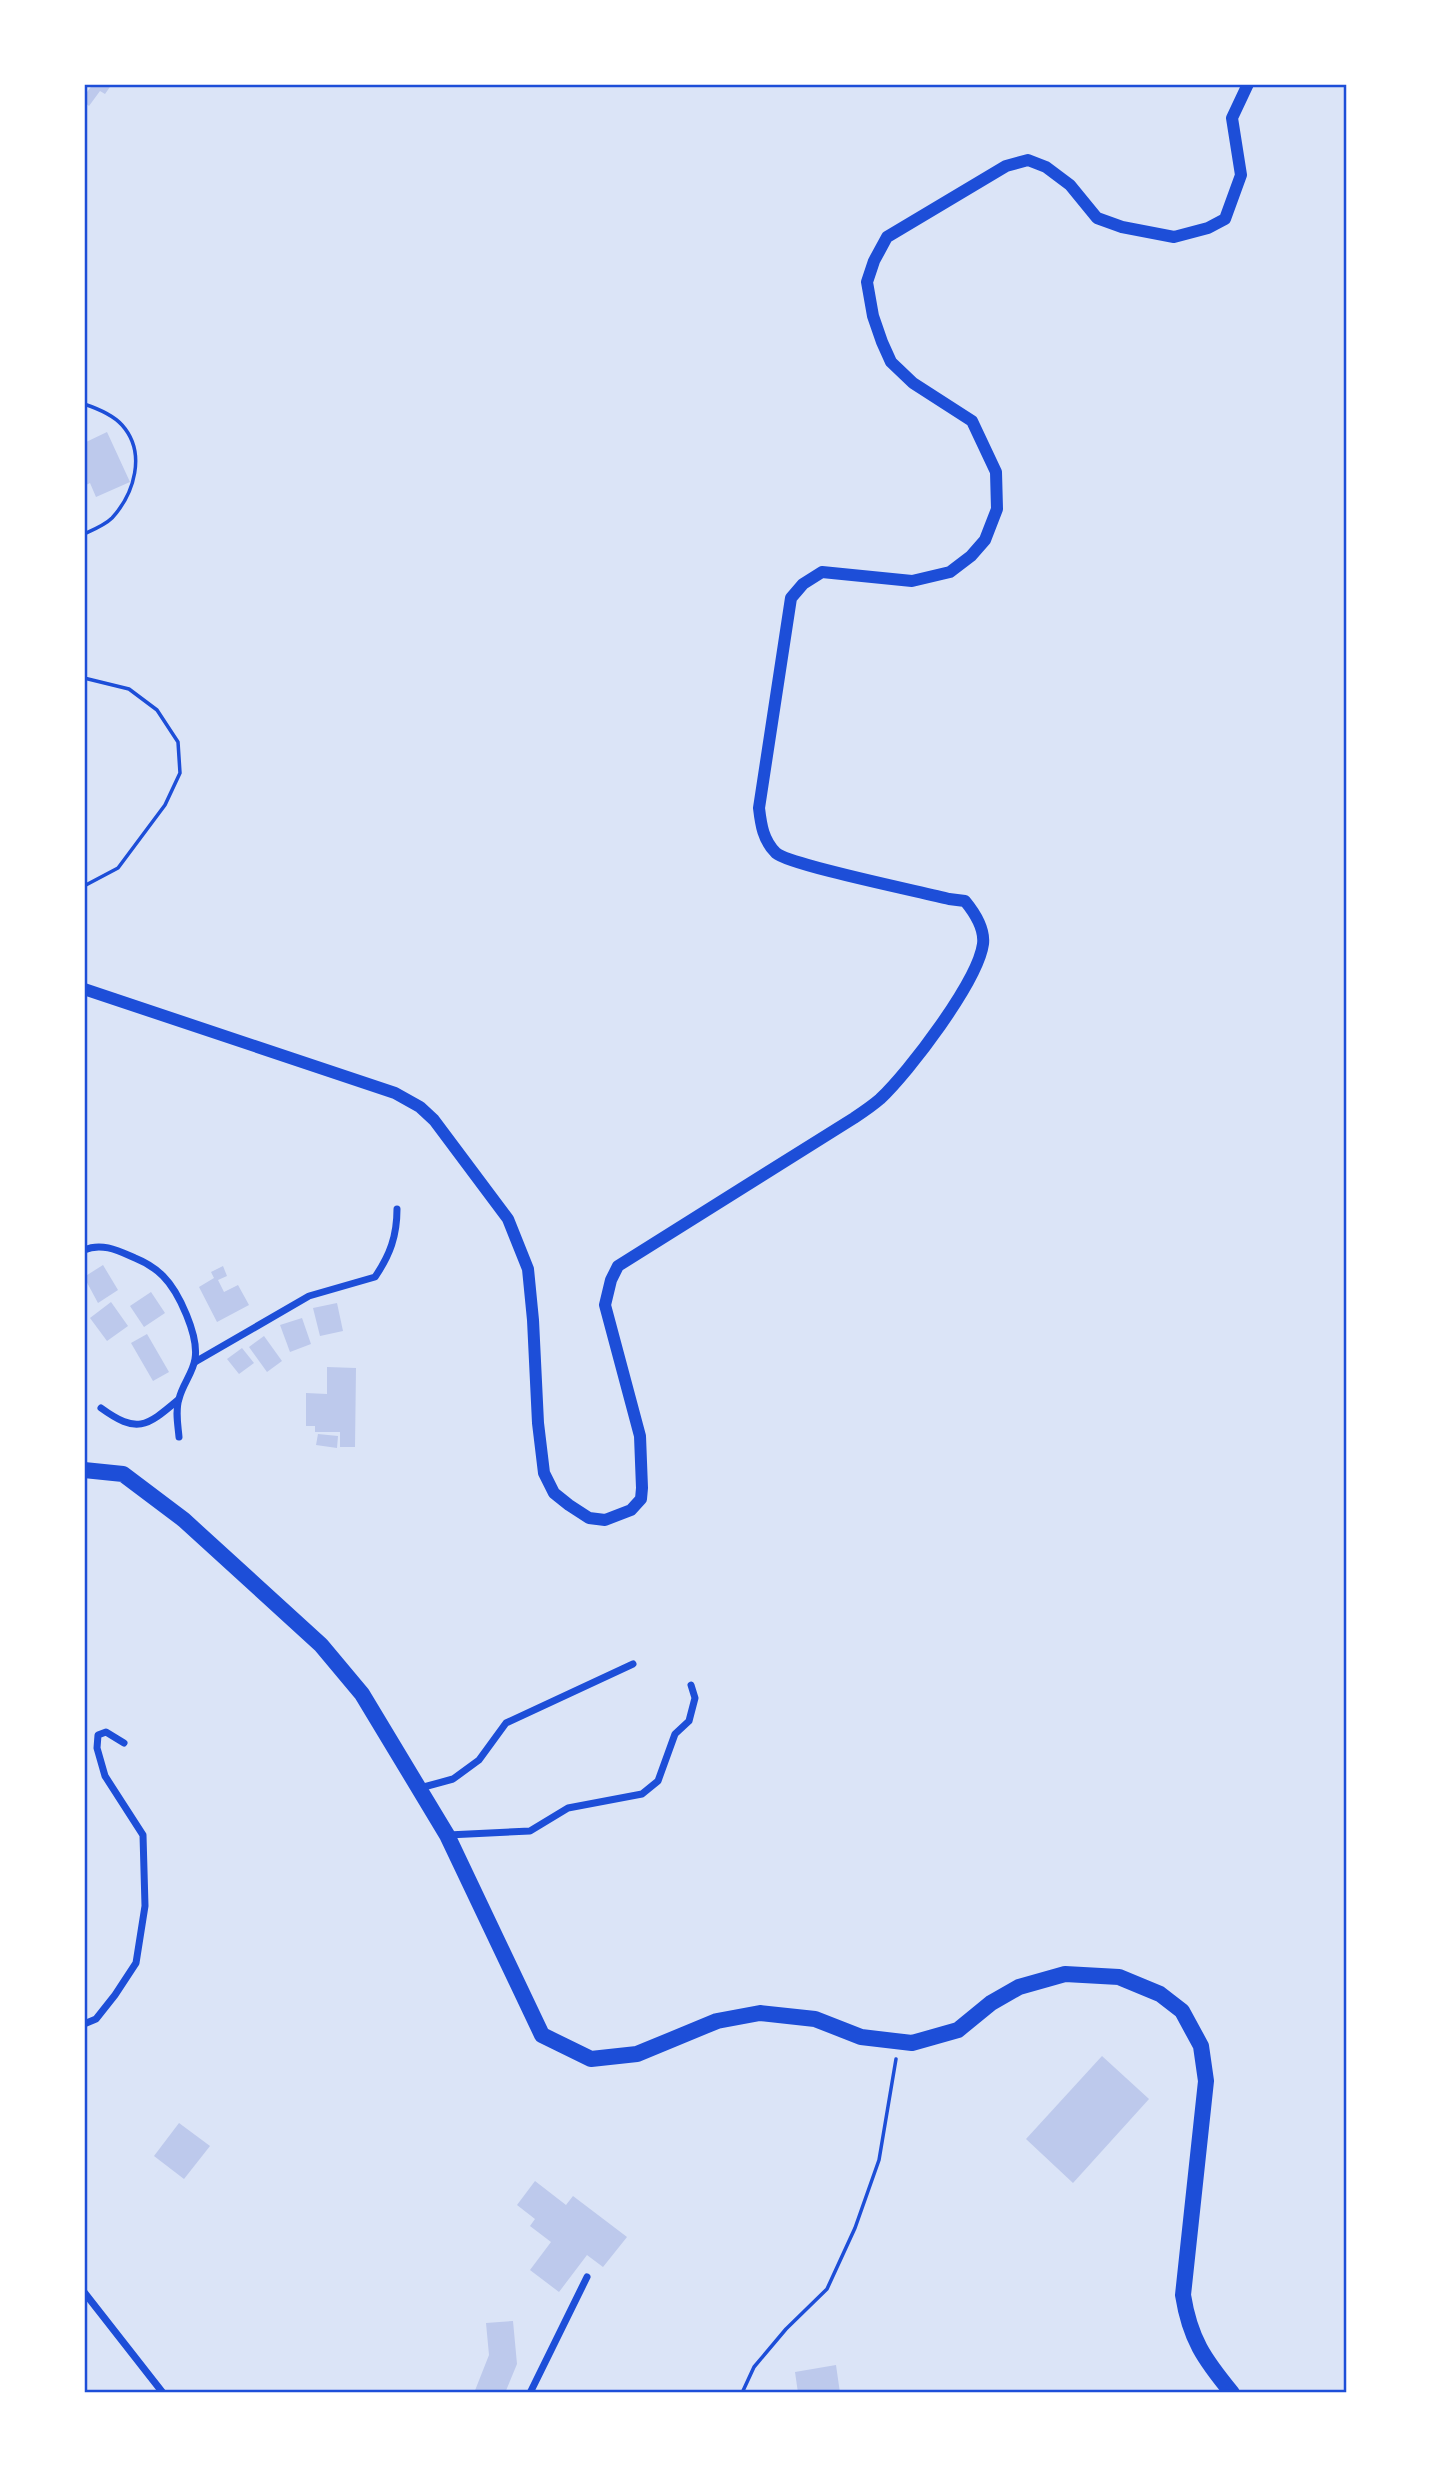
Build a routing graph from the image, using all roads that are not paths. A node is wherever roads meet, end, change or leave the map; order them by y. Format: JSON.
{"nodes":[{"id":1,"x":1248,"y":84,"type":"edge"},
{"id":2,"x":84,"y":989,"type":"edge"},
{"id":3,"x":397,"y":1209,"type":"dead end"},
{"id":4,"x":84,"y":1250,"type":"edge"},
{"id":5,"x":195,"y":1362,"type":"junction"},
{"id":6,"x":178,"y":1400,"type":"junction"},
{"id":7,"x":101,"y":1408,"type":"dead end"},
{"id":8,"x":179,"y":1437,"type":"dead end"},
{"id":9,"x":84,"y":1470,"type":"edge"},
{"id":10,"x":633,"y":1664,"type":"dead end"},
{"id":11,"x":691,"y":1685,"type":"dead end"},
{"id":12,"x":124,"y":1743,"type":"dead end"},
{"id":13,"x":420,"y":1788,"type":"junction"},
{"id":14,"x":447,"y":1835,"type":"junction"},
{"id":15,"x":84,"y":2024,"type":"edge"},
{"id":16,"x":587,"y":2277,"type":"dead end"},
{"id":17,"x":84,"y":2292,"type":"edge"},
{"id":18,"x":163,"y":2393,"type":"edge"},
{"id":19,"x":530,"y":2393,"type":"edge"},
{"id":20,"x":1232,"y":2393,"type":"edge"}],
"edges":[{"from":1,"to":2,"type":"street"},
{"from":3,"to":5,"type":"street"},
{"from":4,"to":5,"type":"street"},
{"from":5,"to":6,"type":"street"},
{"from":6,"to":7,"type":"street"},
{"from":6,"to":8,"type":"street"},
{"from":9,"to":13,"type":"main road"},
{"from":10,"to":13,"type":"street"},
{"from":11,"to":14,"type":"street"},
{"from":12,"to":15,"type":"street"},
{"from":13,"to":14,"type":"main road"},
{"from":14,"to":20,"type":"main road"},
{"from":16,"to":19,"type":"street"},
{"from":17,"to":18,"type":"street"}]}
